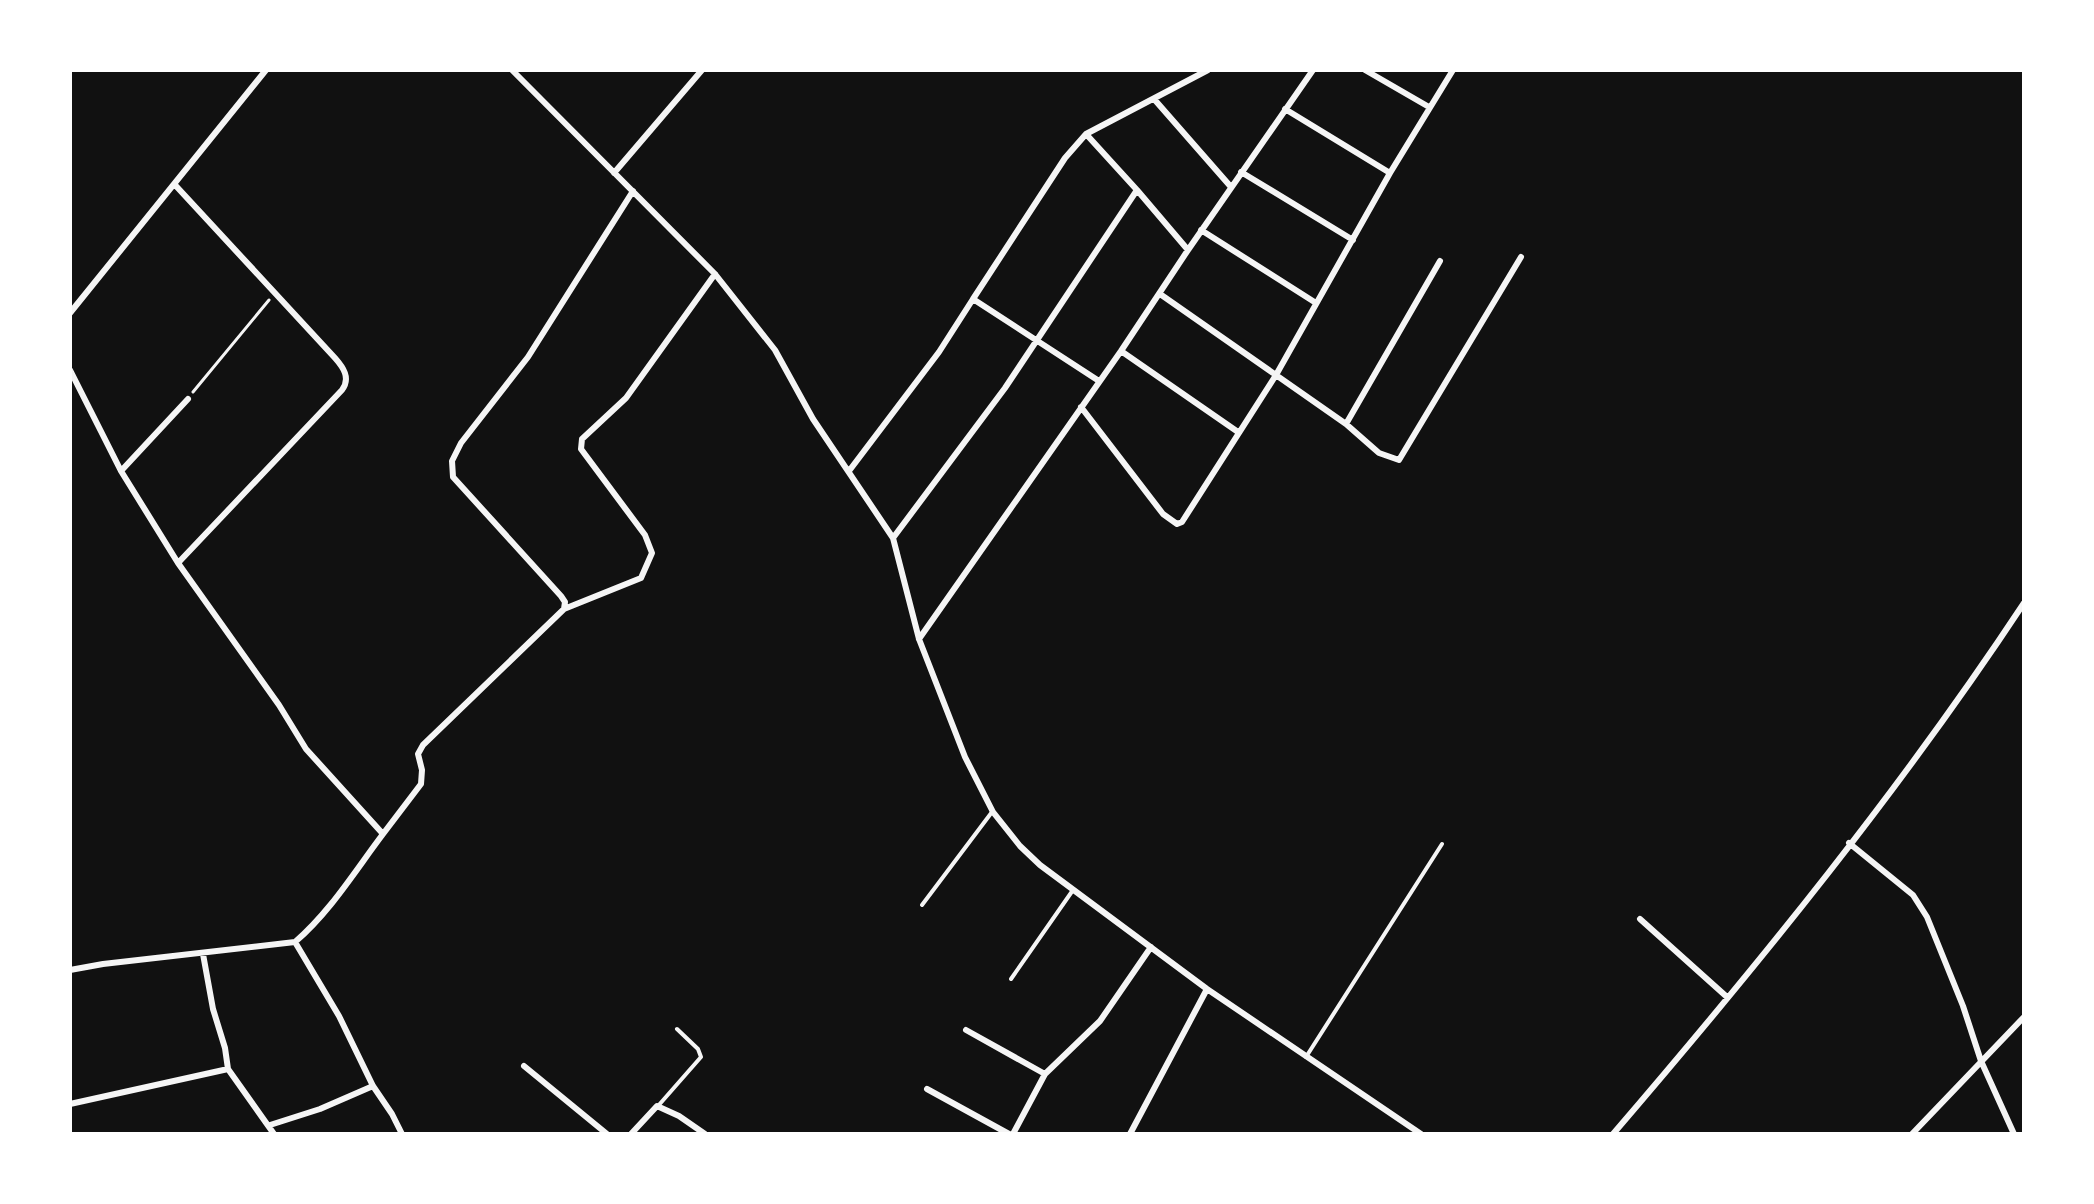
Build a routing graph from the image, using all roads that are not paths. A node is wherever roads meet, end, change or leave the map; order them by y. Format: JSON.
{"nodes":[{"id":1,"x":266,"y":70,"type":"edge"},
{"id":2,"x":512,"y":70,"type":"edge"},
{"id":3,"x":702,"y":70,"type":"edge"},
{"id":4,"x":1208,"y":70,"type":"edge"},
{"id":5,"x":1313,"y":70,"type":"edge"},
{"id":6,"x":1365,"y":70,"type":"edge"},
{"id":7,"x":1453,"y":70,"type":"edge"},
{"id":8,"x":1155,"y":99,"type":"junction"},
{"id":9,"x":1429,"y":107,"type":"junction"},
{"id":10,"x":1285,"y":109,"type":"junction"},
{"id":11,"x":1086,"y":134,"type":"junction"},
{"id":12,"x":1241,"y":172,"type":"junction"},
{"id":13,"x":614,"y":173,"type":"junction"},
{"id":14,"x":1390,"y":173,"type":"junction"},
{"id":15,"x":176,"y":186,"type":"junction"},
{"id":16,"x":1231,"y":187,"type":"junction"},
{"id":17,"x":1137,"y":190,"type":"junction"},
{"id":18,"x":633,"y":191,"type":"junction"},
{"id":19,"x":1201,"y":230,"type":"junction"},
{"id":20,"x":1353,"y":240,"type":"junction"},
{"id":21,"x":1188,"y":250,"type":"junction"},
{"id":22,"x":1521,"y":257,"type":"dead end"},
{"id":23,"x":1440,"y":261,"type":"dead end"},
{"id":24,"x":714,"y":274,"type":"junction"},
{"id":25,"x":1160,"y":294,"type":"junction"},
{"id":26,"x":973,"y":299,"type":"junction"},
{"id":27,"x":1316,"y":303,"type":"junction"},
{"id":28,"x":70,"y":313,"type":"edge"},
{"id":29,"x":1038,"y":339,"type":"junction"},
{"id":30,"x":1121,"y":351,"type":"junction"},
{"id":31,"x":70,"y":370,"type":"edge"},
{"id":32,"x":1276,"y":375,"type":"junction"},
{"id":33,"x":1099,"y":381,"type":"junction"},
{"id":34,"x":189,"y":399,"type":"road end"},
{"id":35,"x":1081,"y":406,"type":"junction"},
{"id":36,"x":1346,"y":424,"type":"junction"},
{"id":37,"x":1238,"y":432,"type":"junction"},
{"id":38,"x":121,"y":471,"type":"junction"},
{"id":39,"x":849,"y":471,"type":"junction"},
{"id":40,"x":893,"y":538,"type":"junction"},
{"id":41,"x":178,"y":563,"type":"junction"},
{"id":42,"x":2024,"y":603,"type":"edge"},
{"id":43,"x":564,"y":609,"type":"junction"},
{"id":44,"x":919,"y":639,"type":"junction"},
{"id":45,"x":993,"y":812,"type":"junction"},
{"id":46,"x":383,"y":834,"type":"junction"},
{"id":47,"x":1849,"y":843,"type":"junction"},
{"id":48,"x":1442,"y":844,"type":"dead end"},
{"id":49,"x":1073,"y":890,"type":"junction"},
{"id":50,"x":922,"y":905,"type":"dead end"},
{"id":51,"x":1640,"y":919,"type":"dead end"},
{"id":52,"x":295,"y":942,"type":"junction"},
{"id":53,"x":1151,"y":947,"type":"junction"},
{"id":54,"x":203,"y":954,"type":"junction"},
{"id":55,"x":70,"y":970,"type":"edge"},
{"id":56,"x":1011,"y":979,"type":"dead end"},
{"id":57,"x":1207,"y":989,"type":"junction"},
{"id":58,"x":1727,"y":998,"type":"junction"},
{"id":59,"x":2024,"y":1017,"type":"edge"},
{"id":60,"x":677,"y":1029,"type":"dead end"},
{"id":61,"x":966,"y":1030,"type":"dead end"},
{"id":62,"x":1306,"y":1057,"type":"junction"},
{"id":63,"x":1981,"y":1061,"type":"junction"},
{"id":64,"x":524,"y":1066,"type":"dead end"},
{"id":65,"x":228,"y":1070,"type":"junction"},
{"id":66,"x":1045,"y":1074,"type":"junction"},
{"id":67,"x":373,"y":1086,"type":"junction"},
{"id":68,"x":927,"y":1089,"type":"dead end"},
{"id":69,"x":70,"y":1104,"type":"edge"},
{"id":70,"x":657,"y":1106,"type":"junction"},
{"id":71,"x":270,"y":1125,"type":"junction"},
{"id":72,"x":274,"y":1134,"type":"edge"},
{"id":73,"x":402,"y":1134,"type":"edge"},
{"id":74,"x":607,"y":1134,"type":"edge"},
{"id":75,"x":631,"y":1134,"type":"edge"},
{"id":76,"x":705,"y":1134,"type":"edge"},
{"id":77,"x":1011,"y":1134,"type":"edge"},
{"id":78,"x":1130,"y":1134,"type":"edge"},
{"id":79,"x":1421,"y":1134,"type":"edge"},
{"id":80,"x":1613,"y":1134,"type":"edge"},
{"id":81,"x":1912,"y":1134,"type":"edge"},
{"id":82,"x":2014,"y":1134,"type":"edge"}],
"edges":[{"from":1,"to":15,"type":"street"},
{"from":2,"to":13,"type":"street"},
{"from":3,"to":13,"type":"street"},
{"from":4,"to":8,"type":"street"},
{"from":5,"to":10,"type":"street"},
{"from":6,"to":9,"type":"street"},
{"from":7,"to":9,"type":"street"},
{"from":8,"to":11,"type":"street"},
{"from":8,"to":16,"type":"street"},
{"from":9,"to":14,"type":"street"},
{"from":10,"to":12,"type":"street"},
{"from":10,"to":14,"type":"street"},
{"from":11,"to":17,"type":"street"},
{"from":11,"to":26,"type":"street"},
{"from":12,"to":16,"type":"street"},
{"from":12,"to":20,"type":"street"},
{"from":13,"to":18,"type":"street"},
{"from":14,"to":20,"type":"street"},
{"from":15,"to":28,"type":"street"},
{"from":15,"to":41,"type":"street"},
{"from":16,"to":19,"type":"street"},
{"from":17,"to":21,"type":"street"},
{"from":17,"to":29,"type":"street"},
{"from":18,"to":24,"type":"street"},
{"from":18,"to":43,"type":"street"},
{"from":19,"to":21,"type":"street"},
{"from":19,"to":27,"type":"street"},
{"from":20,"to":27,"type":"street"},
{"from":21,"to":25,"type":"street"},
{"from":22,"to":36,"type":"street"},
{"from":23,"to":36,"type":"street"},
{"from":24,"to":39,"type":"street"},
{"from":24,"to":43,"type":"street"},
{"from":25,"to":30,"type":"street"},
{"from":25,"to":32,"type":"street"},
{"from":26,"to":29,"type":"street"},
{"from":26,"to":39,"type":"street"},
{"from":27,"to":32,"type":"street"},
{"from":29,"to":33,"type":"street"},
{"from":29,"to":40,"type":"street"},
{"from":30,"to":33,"type":"street"},
{"from":30,"to":37,"type":"street"},
{"from":31,"to":38,"type":"street"},
{"from":32,"to":36,"type":"street"},
{"from":32,"to":37,"type":"street"},
{"from":33,"to":35,"type":"street"},
{"from":34,"to":38,"type":"street"},
{"from":35,"to":37,"type":"street"},
{"from":35,"to":44,"type":"street"},
{"from":38,"to":41,"type":"street"},
{"from":39,"to":40,"type":"street"},
{"from":40,"to":44,"type":"street"},
{"from":41,"to":46,"type":"street"},
{"from":42,"to":47,"type":"street"},
{"from":43,"to":46,"type":"street"},
{"from":44,"to":45,"type":"street"},
{"from":45,"to":49,"type":"street"},
{"from":45,"to":50,"type":"lane"},
{"from":46,"to":52,"type":"street"},
{"from":47,"to":58,"type":"street"},
{"from":47,"to":63,"type":"street"},
{"from":48,"to":62,"type":"lane"},
{"from":49,"to":53,"type":"street"},
{"from":49,"to":56,"type":"lane"},
{"from":51,"to":58,"type":"street"},
{"from":52,"to":54,"type":"street"},
{"from":52,"to":67,"type":"street"},
{"from":53,"to":57,"type":"street"},
{"from":53,"to":66,"type":"street"},
{"from":54,"to":55,"type":"street"},
{"from":54,"to":65,"type":"street"},
{"from":57,"to":62,"type":"street"},
{"from":57,"to":78,"type":"street"},
{"from":58,"to":80,"type":"street"},
{"from":59,"to":63,"type":"street"},
{"from":60,"to":70,"type":"lane"},
{"from":61,"to":66,"type":"street"},
{"from":62,"to":79,"type":"street"},
{"from":63,"to":81,"type":"street"},
{"from":63,"to":82,"type":"street"},
{"from":64,"to":74,"type":"street"},
{"from":65,"to":69,"type":"street"},
{"from":65,"to":71,"type":"street"},
{"from":66,"to":77,"type":"street"},
{"from":67,"to":71,"type":"street"},
{"from":67,"to":73,"type":"street"},
{"from":68,"to":77,"type":"street"},
{"from":70,"to":75,"type":"street"},
{"from":70,"to":76,"type":"street"},
{"from":71,"to":72,"type":"street"}]}
